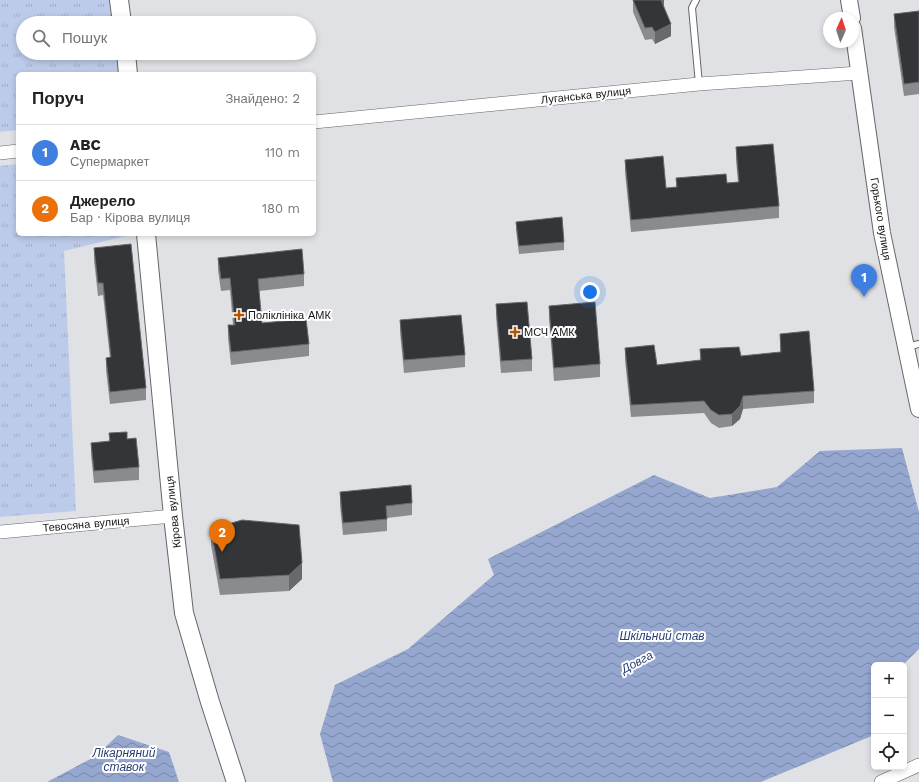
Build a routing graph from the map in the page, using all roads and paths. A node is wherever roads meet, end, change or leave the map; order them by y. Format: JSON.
{"nodes":[{"id":1,"x":119,"y":0,"type":"edge"},
{"id":2,"x":696,"y":0,"type":"edge"},
{"id":3,"x":849,"y":0,"type":"edge"},
{"id":4,"x":851,"y":12,"type":"edge"},
{"id":5,"x":121,"y":16,"type":"edge"},
{"id":6,"x":856,"y":48,"type":"edge"},
{"id":7,"x":127,"y":60,"type":"edge"},
{"id":8,"x":128,"y":72,"type":"edge"},
{"id":9,"x":859,"y":73,"type":"junction"},
{"id":10,"x":699,"y":84,"type":"junction"},
{"id":11,"x":316,"y":122,"type":"edge"},
{"id":12,"x":16,"y":151,"type":"edge"},
{"id":13,"x":0,"y":153,"type":"edge"},
{"id":14,"x":146,"y":236,"type":"edge"},
{"id":15,"x":912,"y":346,"type":"edge"},
{"id":16,"x":919,"y":409,"type":"edge"},
{"id":17,"x":173,"y":516,"type":"junction"},
{"id":18,"x":0,"y":532,"type":"edge"},
{"id":19,"x":919,"y":765,"type":"edge"},
{"id":20,"x":236,"y":782,"type":"edge"},
{"id":21,"x":881,"y":782,"type":"edge"}],
"edges":[{"from":1,"to":5,"type":"main road"},
{"from":2,"to":10,"type":"lane"},
{"from":3,"to":4,"type":"street"},
{"from":6,"to":9,"type":"street","name":"Горького вулиця"},
{"from":7,"to":8,"type":"main road"},
{"from":9,"to":10,"type":"street","name":"Луганська вулиця"},
{"from":9,"to":15,"type":"street","name":"Горького вулиця"},
{"from":10,"to":11,"type":"street","name":"Луганська вулиця"},
{"from":12,"to":13,"type":"street"},
{"from":14,"to":17,"type":"main road","name":"Кірова вулиця"},
{"from":15,"to":16,"type":"street","name":"Горького вулиця"},
{"from":17,"to":18,"type":"street","name":"Тевосяна вулиця"},
{"from":17,"to":20,"type":"main road","name":"Кірова вулиця"},
{"from":19,"to":21,"type":"street"}]}
